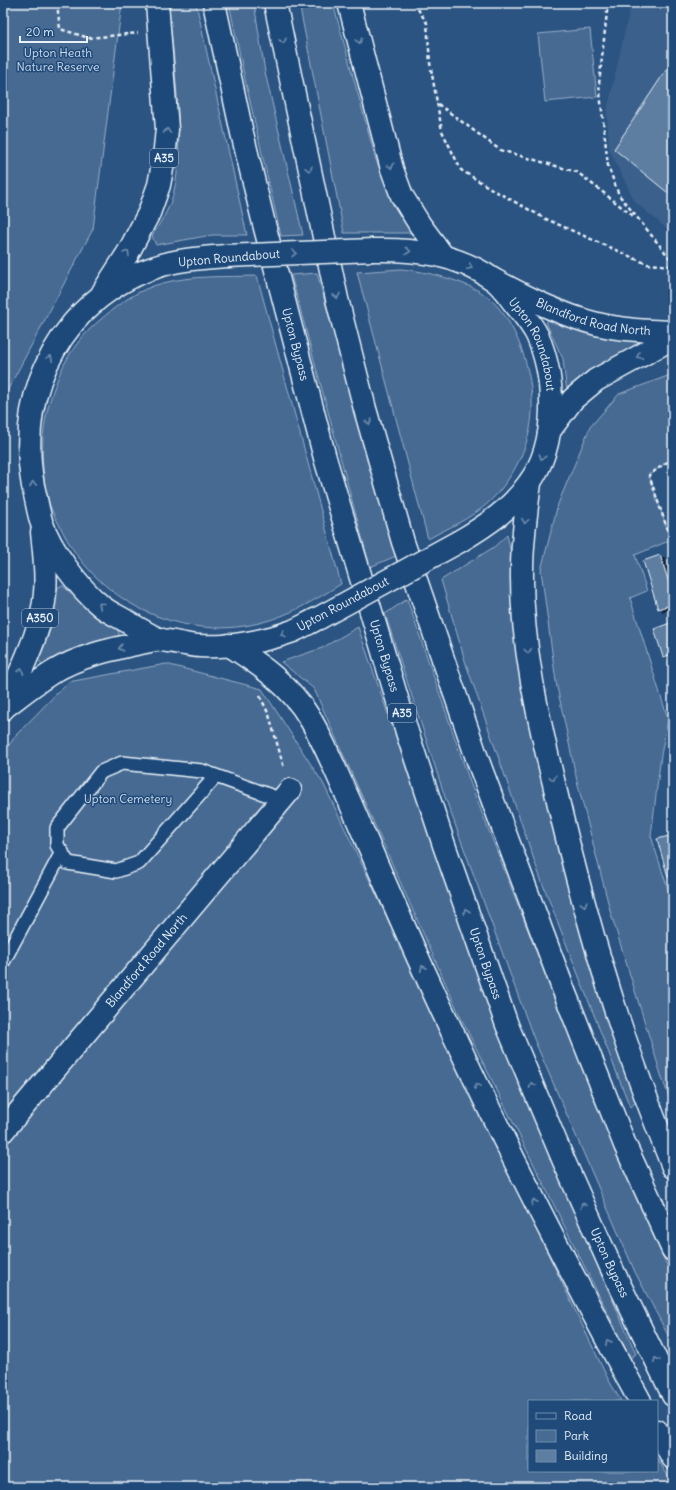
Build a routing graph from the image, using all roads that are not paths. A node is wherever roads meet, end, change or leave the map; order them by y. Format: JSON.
{"nodes":[{"id":1,"x":157,"y":3,"type":"edge"},
{"id":2,"x":214,"y":3,"type":"edge"},
{"id":3,"x":275,"y":3,"type":"edge"},
{"id":4,"x":348,"y":3,"type":"edge"},
{"id":5,"x":443,"y":256,"type":"junction"},
{"id":6,"x":496,"y":281,"type":"junction"},
{"id":7,"x":99,"y":298,"type":"junction"},
{"id":8,"x":673,"y":332,"type":"edge"},
{"id":9,"x":673,"y":338,"type":"edge"},
{"id":10,"x":550,"y":430,"type":"junction"},
{"id":11,"x":530,"y":483,"type":"junction"},
{"id":12,"x":42,"y":523,"type":"junction"},
{"id":13,"x":159,"y":639,"type":"junction"},
{"id":14,"x":229,"y":645,"type":"junction"},
{"id":15,"x":4,"y":708,"type":"edge"},
{"id":16,"x":216,"y":776,"type":"junction"},
{"id":17,"x":286,"y":795,"type":"joint"},
{"id":18,"x":62,"y":852,"type":"junction"},
{"id":19,"x":3,"y":962,"type":"edge"},
{"id":20,"x":3,"y":1131,"type":"edge"},
{"id":21,"x":673,"y":1167,"type":"edge"},
{"id":22,"x":673,"y":1250,"type":"edge"},
{"id":23,"x":673,"y":1395,"type":"edge"},
{"id":24,"x":639,"y":1400,"type":"edge"},
{"id":25,"x":658,"y":1432,"type":"edge"},
{"id":26,"x":673,"y":1458,"type":"edge"}],
"edges":[{"from":7,"to":1,"type":"main road","number":"A35","one_way":true},
{"from":23,"to":2,"type":"main road","name":"Upton Bypass","number":"A35","one_way":true},
{"from":3,"to":22,"type":"main road","one_way":true},
{"from":4,"to":5,"type":"main road","one_way":true},
{"from":5,"to":6,"type":"main road","name":"Upton Roundabout","one_way":true},
{"from":7,"to":5,"type":"main road","name":"Upton Roundabout","one_way":true,"bridge":true},
{"from":6,"to":8,"type":"main road","name":"Blandford Road North"},
{"from":6,"to":10,"type":"main road","name":"Upton Roundabout"},
{"from":12,"to":7,"type":"main road","name":"Upton Roundabout","one_way":true},
{"from":9,"to":10,"type":"main road","name":"Blandford Road North","one_way":true},
{"from":10,"to":11,"type":"main road","name":"Upton Roundabout","one_way":true},
{"from":11,"to":14,"type":"main road","name":"Upton Roundabout","one_way":true,"bridge":true},
{"from":11,"to":21,"type":"main road","one_way":true},
{"from":13,"to":12,"type":"main road","name":"Upton Roundabout","one_way":true},
{"from":15,"to":12,"type":"main road","number":"A350","one_way":true},
{"from":13,"to":14,"type":"main road","name":"Upton Roundabout"},
{"from":13,"to":15,"type":"main road","number":"A350","one_way":true},
{"from":24,"to":14,"type":"main road","one_way":true},
{"from":16,"to":17,"type":"lane"},
{"from":16,"to":18,"type":"lane"},
{"from":16,"to":18,"type":"lane"},
{"from":17,"to":20,"type":"main road","name":"Blandford Road North"},
{"from":18,"to":19,"type":"lane"},
{"from":25,"to":26,"type":"main road"}]}
